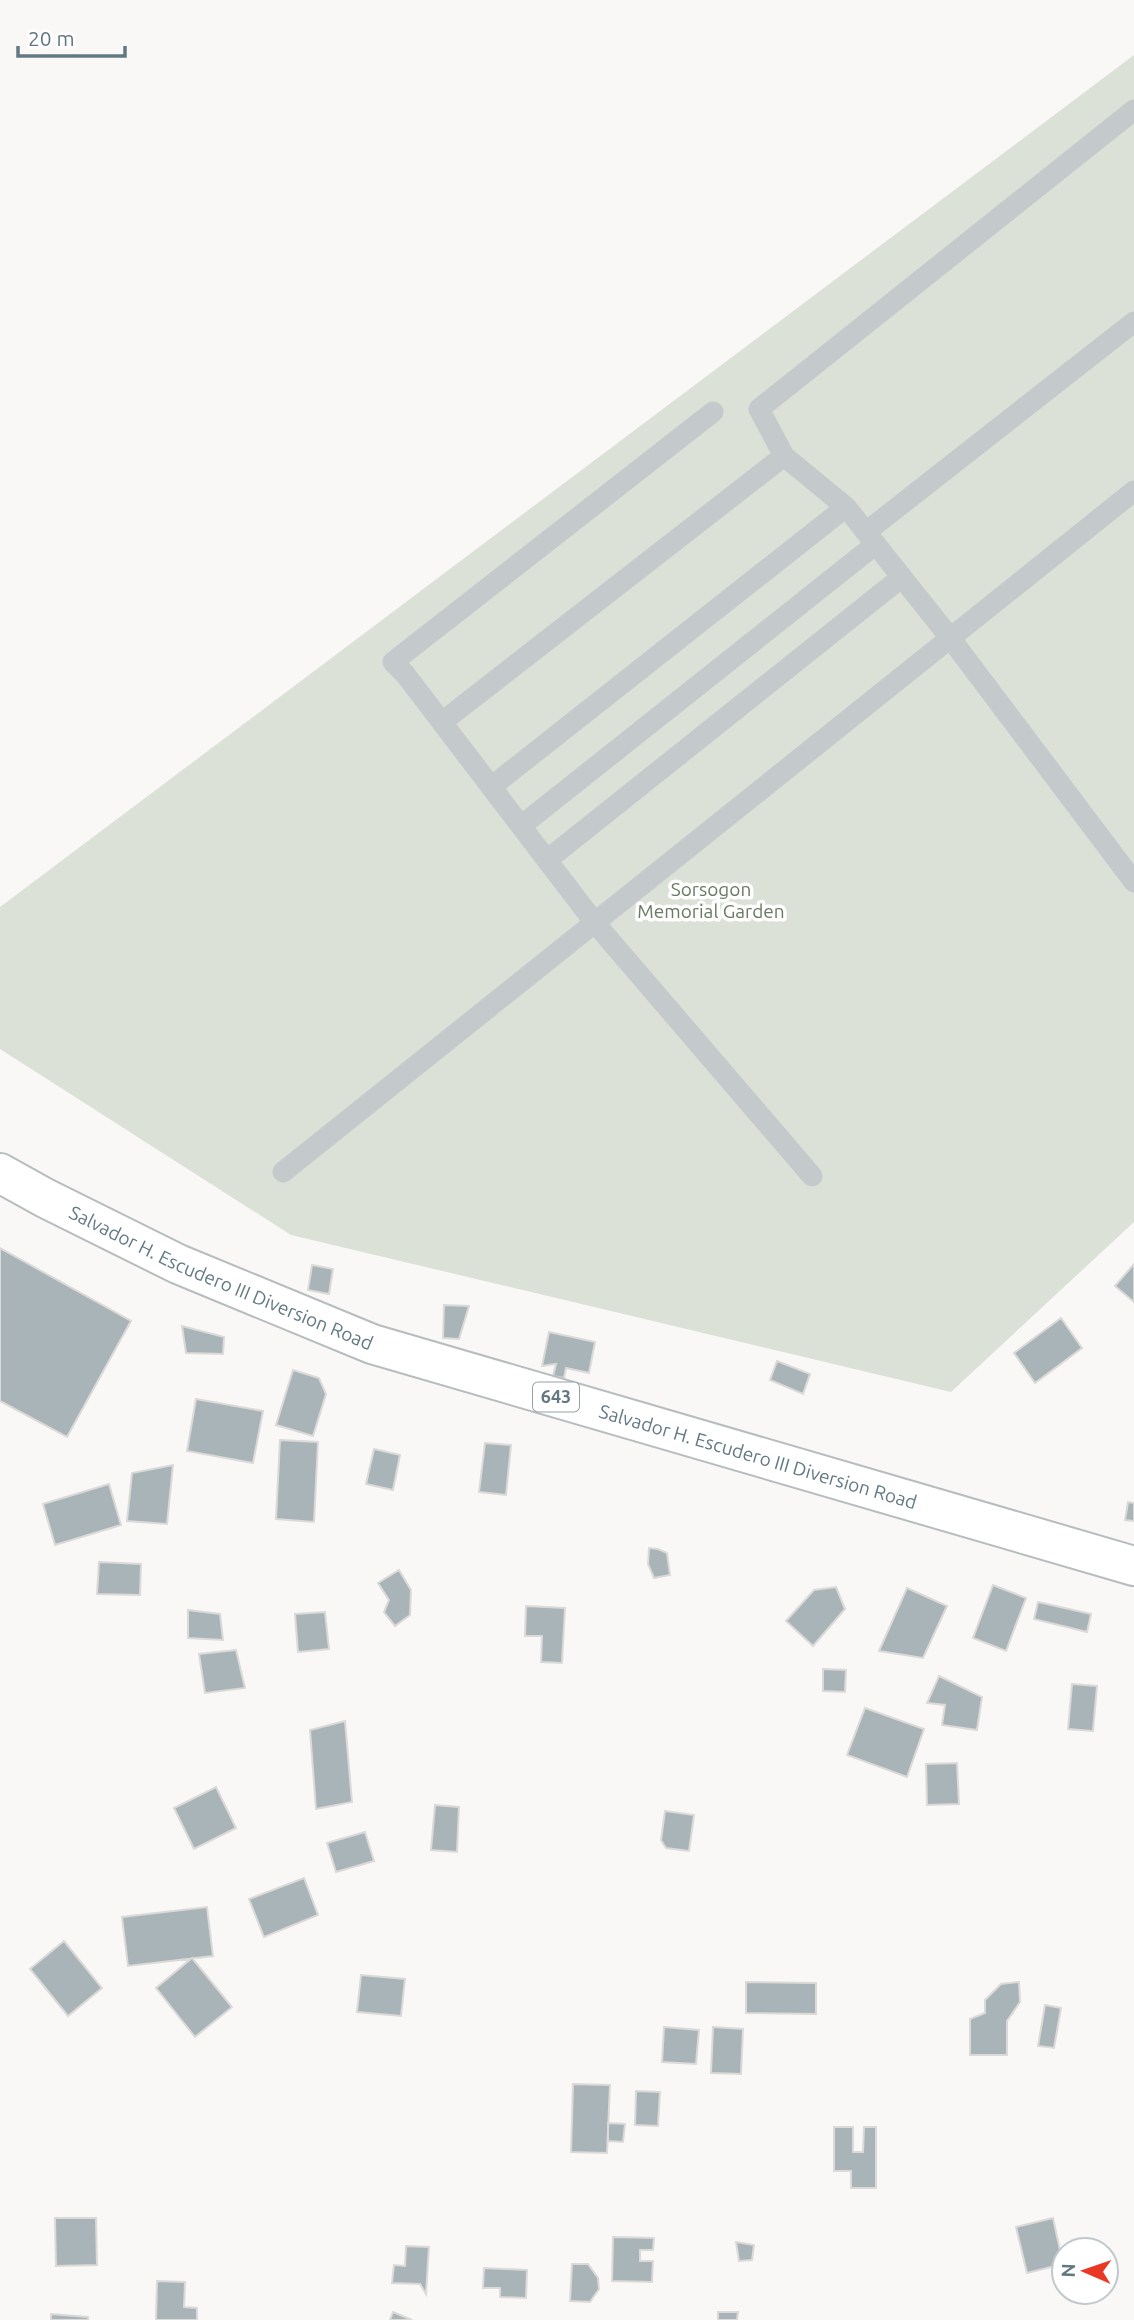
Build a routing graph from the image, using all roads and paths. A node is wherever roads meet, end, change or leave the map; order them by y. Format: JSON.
{"nodes":[{"id":1,"x":1134,"y":110,"type":"edge"},
{"id":2,"x":1134,"y":322,"type":"edge"},
{"id":3,"x":713,"y":412,"type":"dead end"},
{"id":4,"x":784,"y":456,"type":"junction"},
{"id":5,"x":1134,"y":491,"type":"edge"},
{"id":6,"x":846,"y":507,"type":"junction"},
{"id":7,"x":871,"y":538,"type":"junction"},
{"id":8,"x":902,"y":578,"type":"junction"},
{"id":9,"x":951,"y":639,"type":"junction"},
{"id":10,"x":442,"y":722,"type":"junction"},
{"id":11,"x":491,"y":787,"type":"junction"},
{"id":12,"x":520,"y":825,"type":"junction"},
{"id":13,"x":547,"y":860,"type":"junction"},
{"id":14,"x":1134,"y":882,"type":"edge"},
{"id":15,"x":595,"y":923,"type":"junction"},
{"id":16,"x":283,"y":1172,"type":"dead end"},
{"id":17,"x":0,"y":1173,"type":"edge"},
{"id":18,"x":812,"y":1177,"type":"dead end"},
{"id":19,"x":1134,"y":1566,"type":"edge"}],
"edges":[{"from":1,"to":4,"type":"lane"},
{"from":2,"to":7,"type":"lane"},
{"from":3,"to":10,"type":"lane"},
{"from":4,"to":6,"type":"lane"},
{"from":4,"to":10,"type":"lane"},
{"from":5,"to":9,"type":"lane"},
{"from":6,"to":7,"type":"lane"},
{"from":6,"to":11,"type":"lane"},
{"from":7,"to":8,"type":"lane"},
{"from":7,"to":12,"type":"lane"},
{"from":8,"to":9,"type":"lane"},
{"from":8,"to":13,"type":"lane"},
{"from":9,"to":14,"type":"lane"},
{"from":9,"to":15,"type":"lane"},
{"from":10,"to":11,"type":"lane"},
{"from":11,"to":12,"type":"lane"},
{"from":12,"to":13,"type":"lane"},
{"from":13,"to":15,"type":"lane"},
{"from":15,"to":16,"type":"lane"},
{"from":15,"to":18,"type":"lane"},
{"from":17,"to":19,"type":"highway","name":"Salvador H. Escudero III Diversion Road","number":"643"}]}
